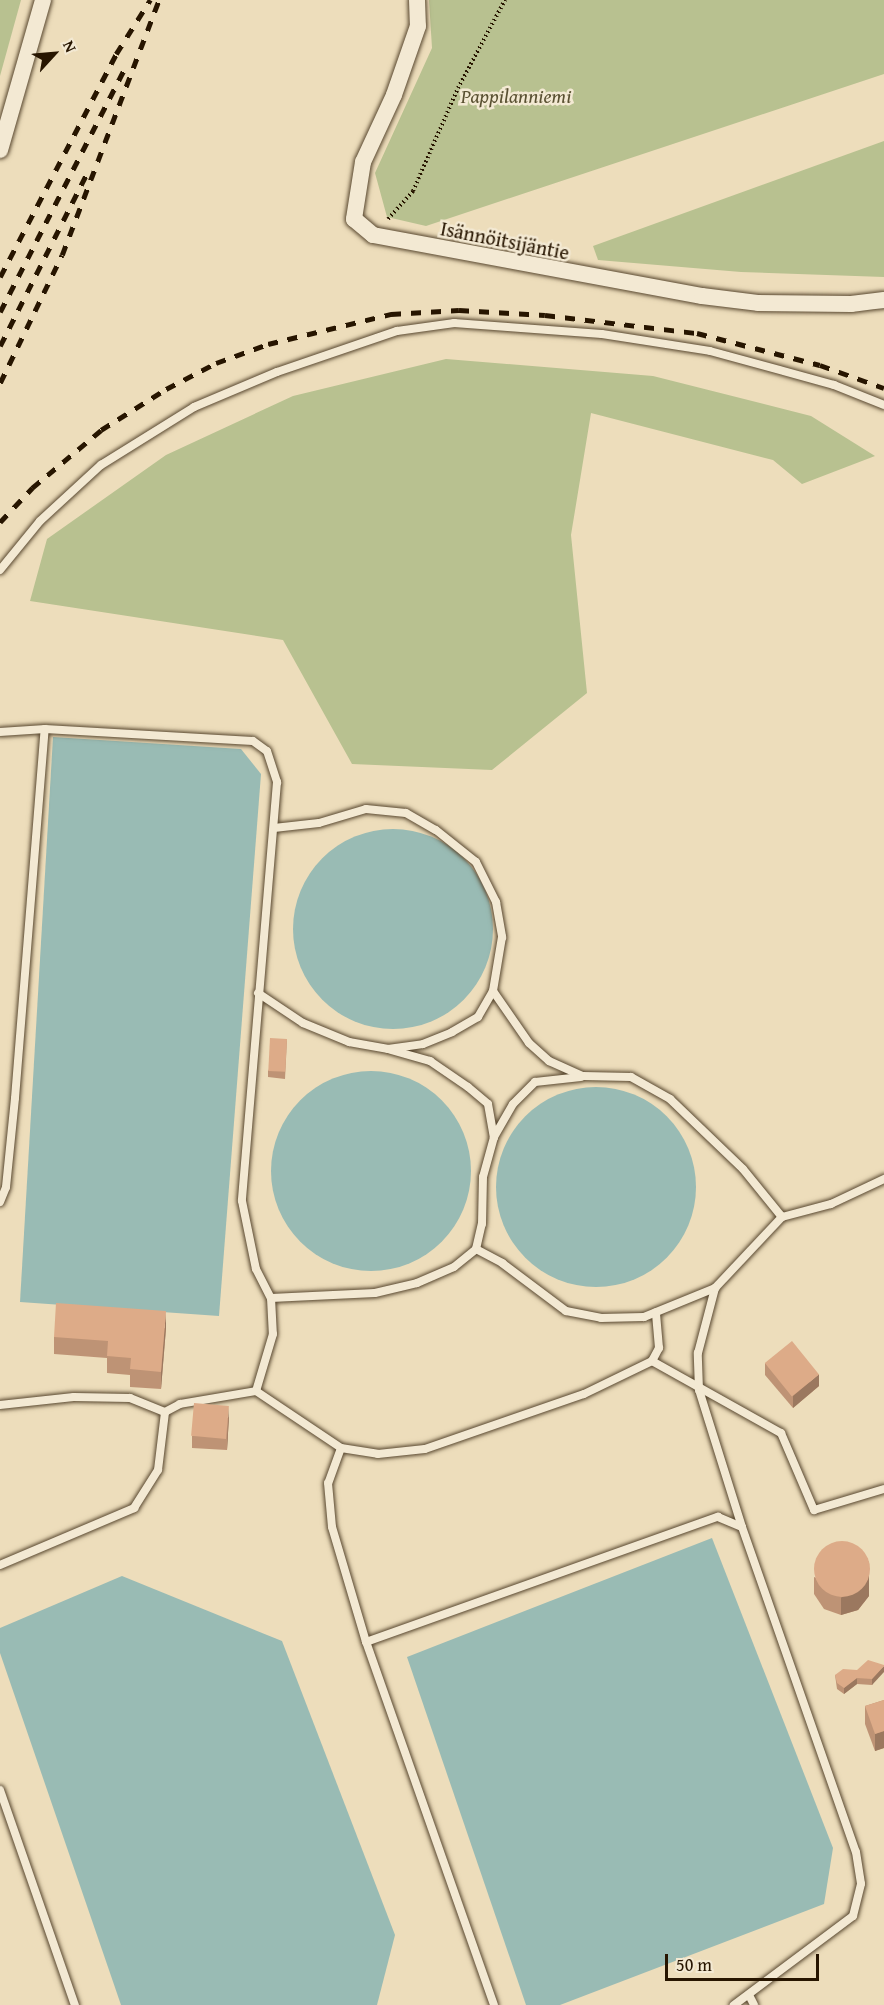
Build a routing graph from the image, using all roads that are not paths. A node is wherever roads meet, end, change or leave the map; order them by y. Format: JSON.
{"nodes":[{"id":1,"x":43,"y":0,"type":"edge"},
{"id":2,"x":417,"y":0,"type":"edge"},
{"id":3,"x":0,"y":150,"type":"edge"},
{"id":4,"x":884,"y":300,"type":"edge"},
{"id":5,"x":884,"y":405,"type":"edge"},
{"id":6,"x":0,"y":570,"type":"edge"},
{"id":7,"x":45,"y":729,"type":"junction"},
{"id":8,"x":0,"y":732,"type":"edge"},
{"id":9,"x":274,"y":828,"type":"junction"},
{"id":10,"x":493,"y":991,"type":"junction"},
{"id":11,"x":258,"y":993,"type":"junction"},
{"id":12,"x":388,"y":1049,"type":"junction"},
{"id":13,"x":583,"y":1076,"type":"junction"},
{"id":14,"x":494,"y":1137,"type":"junction"},
{"id":15,"x":884,"y":1179,"type":"edge"},
{"id":16,"x":0,"y":1202,"type":"edge"},
{"id":17,"x":782,"y":1217,"type":"junction"},
{"id":18,"x":476,"y":1249,"type":"junction"},
{"id":19,"x":715,"y":1288,"type":"junction"},
{"id":20,"x":271,"y":1298,"type":"junction"},
{"id":21,"x":656,"y":1312,"type":"junction"},
{"id":22,"x":652,"y":1362,"type":"junction"},
{"id":23,"x":699,"y":1390,"type":"junction"},
{"id":24,"x":255,"y":1391,"type":"junction"},
{"id":25,"x":0,"y":1405,"type":"edge"},
{"id":26,"x":165,"y":1412,"type":"junction"},
{"id":27,"x":341,"y":1448,"type":"junction"},
{"id":28,"x":884,"y":1489,"type":"edge"},
{"id":29,"x":742,"y":1527,"type":"junction"},
{"id":30,"x":0,"y":1565,"type":"edge"},
{"id":31,"x":366,"y":1642,"type":"junction"},
{"id":32,"x":0,"y":1790,"type":"edge"},
{"id":33,"x":750,"y":1996,"type":"junction"},
{"id":34,"x":75,"y":2005,"type":"edge"},
{"id":35,"x":494,"y":2005,"type":"edge"},
{"id":36,"x":734,"y":2005,"type":"edge"},
{"id":37,"x":754,"y":2005,"type":"edge"}],
"edges":[{"from":1,"to":3,"type":"street"},
{"from":2,"to":4,"type":"street","name":"Isännöitsijäntie"},
{"from":5,"to":6,"type":"lane"},
{"from":7,"to":8,"type":"lane"},
{"from":7,"to":9,"type":"lane"},
{"from":7,"to":16,"type":"lane"},
{"from":9,"to":10,"type":"lane"},
{"from":9,"to":11,"type":"lane"},
{"from":10,"to":12,"type":"lane"},
{"from":10,"to":13,"type":"lane"},
{"from":11,"to":12,"type":"lane"},
{"from":11,"to":20,"type":"lane"},
{"from":12,"to":14,"type":"lane"},
{"from":13,"to":14,"type":"lane"},
{"from":13,"to":17,"type":"lane"},
{"from":14,"to":18,"type":"lane"},
{"from":15,"to":17,"type":"lane"},
{"from":17,"to":19,"type":"lane"},
{"from":18,"to":20,"type":"lane"},
{"from":18,"to":21,"type":"lane"},
{"from":19,"to":21,"type":"lane"},
{"from":19,"to":23,"type":"lane"},
{"from":20,"to":24,"type":"lane"},
{"from":21,"to":22,"type":"lane"},
{"from":22,"to":23,"type":"lane"},
{"from":22,"to":27,"type":"lane"},
{"from":23,"to":28,"type":"lane"},
{"from":23,"to":29,"type":"lane"},
{"from":24,"to":26,"type":"lane"},
{"from":24,"to":27,"type":"lane"},
{"from":25,"to":26,"type":"lane"},
{"from":26,"to":30,"type":"lane"},
{"from":27,"to":31,"type":"lane"},
{"from":29,"to":31,"type":"lane"},
{"from":29,"to":33,"type":"lane"},
{"from":31,"to":35,"type":"lane"},
{"from":32,"to":34,"type":"lane"},
{"from":33,"to":36,"type":"lane"},
{"from":33,"to":37,"type":"lane"}]}
